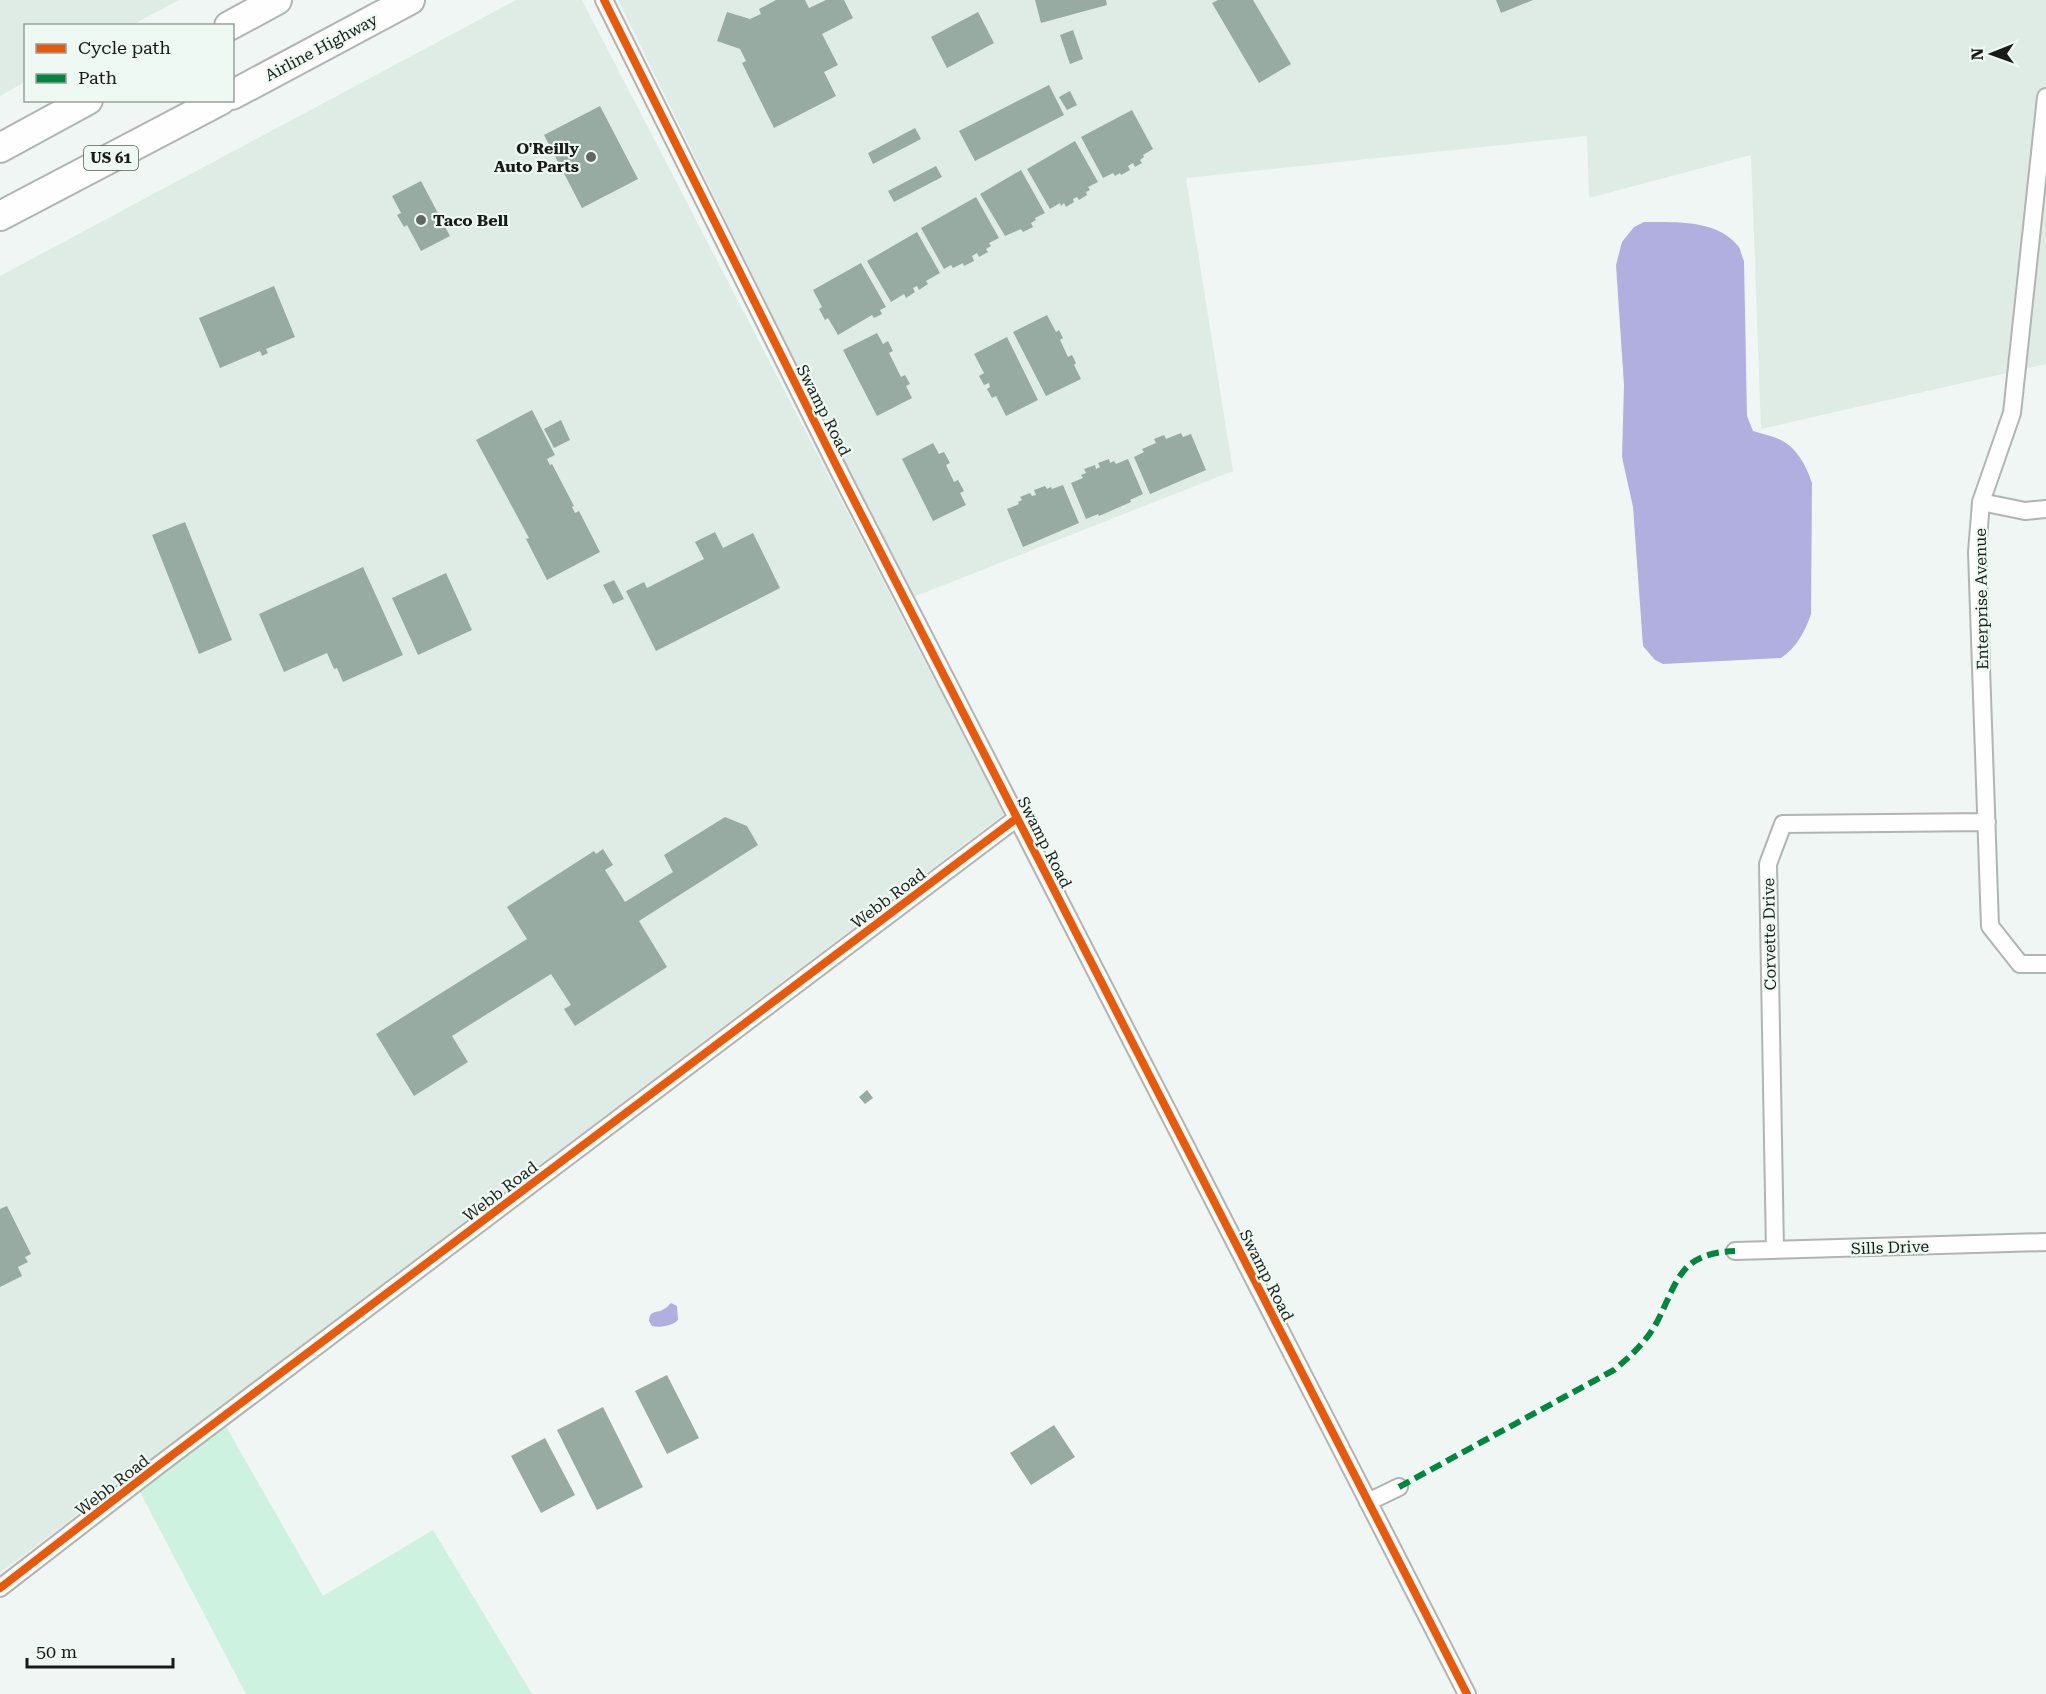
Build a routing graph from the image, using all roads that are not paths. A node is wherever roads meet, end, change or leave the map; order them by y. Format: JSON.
{"nodes":[{"id":1,"x":278,"y":0,"type":"edge"},
{"id":2,"x":410,"y":0,"type":"edge"},
{"id":3,"x":604,"y":0,"type":"edge"},
{"id":4,"x":233,"y":24,"type":"edge"},
{"id":5,"x":234,"y":93,"type":"edge"},
{"id":6,"x":2046,"y":97,"type":"edge"},
{"id":7,"x":84,"y":102,"type":"edge"},
{"id":8,"x":217,"y":102,"type":"edge"},
{"id":9,"x":0,"y":148,"type":"edge"},
{"id":10,"x":0,"y":216,"type":"edge"},
{"id":11,"x":1981,"y":502,"type":"junction"},
{"id":12,"x":2046,"y":509,"type":"edge"},
{"id":13,"x":1017,"y":818,"type":"junction"},
{"id":14,"x":1987,"y":822,"type":"junction"},
{"id":15,"x":2046,"y":964,"type":"edge"},
{"id":16,"x":2046,"y":1242,"type":"edge"},
{"id":17,"x":1775,"y":1250,"type":"junction"},
{"id":18,"x":1735,"y":1251,"type":"dead end"},
{"id":19,"x":1400,"y":1487,"type":"dead end"},
{"id":20,"x":1368,"y":1502,"type":"junction"},
{"id":21,"x":0,"y":1588,"type":"edge"},
{"id":22,"x":1467,"y":1694,"type":"edge"}],
"edges":[{"from":1,"to":4,"type":"highway"},
{"from":2,"to":5,"type":"highway","name":"Airline Highway"},
{"from":3,"to":13,"type":"street","name":"Swamp Road"},
{"from":6,"to":11,"type":"street","name":"Enterprise Avenue"},
{"from":7,"to":9,"type":"highway"},
{"from":8,"to":10,"type":"highway","number":"US 61"},
{"from":11,"to":12,"type":"street"},
{"from":11,"to":14,"type":"street","name":"Enterprise Avenue"},
{"from":13,"to":20,"type":"street","name":"Swamp Road"},
{"from":13,"to":21,"type":"street","name":"Webb Road"},
{"from":14,"to":15,"type":"street","name":"Enterprise Avenue"},
{"from":14,"to":17,"type":"street","name":"Corvette Drive"},
{"from":16,"to":17,"type":"street","name":"Sills Drive"},
{"from":17,"to":18,"type":"street","name":"Sills Drive"},
{"from":19,"to":20,"type":"street"},
{"from":20,"to":22,"type":"street","name":"Swamp Road"}]}
